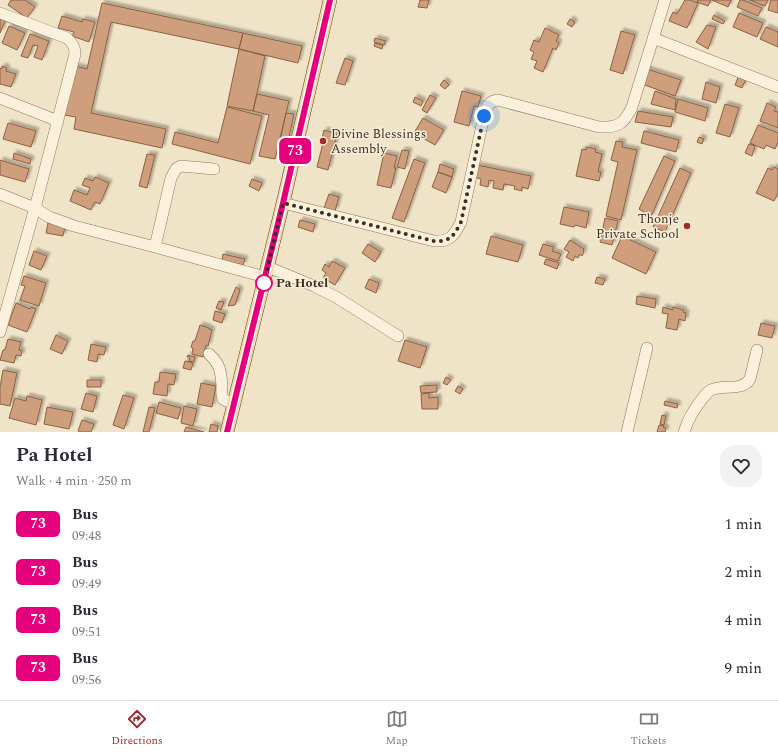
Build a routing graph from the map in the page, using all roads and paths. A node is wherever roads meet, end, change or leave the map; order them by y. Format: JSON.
{"nodes":[{"id":1,"x":330,"y":0,"type":"edge"},
{"id":2,"x":665,"y":0,"type":"edge"},
{"id":3,"x":0,"y":13,"type":"edge"},
{"id":4,"x":653,"y":38,"type":"junction"},
{"id":5,"x":778,"y":87,"type":"edge"},
{"id":6,"x":0,"y":98,"type":"edge"},
{"id":7,"x":58,"y":121,"type":"junction"},
{"id":8,"x":214,"y":169,"type":"dead end"},
{"id":9,"x":0,"y":194,"type":"edge"},
{"id":10,"x":283,"y":203,"type":"junction"},
{"id":11,"x":35,"y":208,"type":"junction"},
{"id":12,"x":156,"y":247,"type":"junction"},
{"id":13,"x":267,"y":272,"type":"junction"},
{"id":14,"x":5,"y":293,"type":"edge"},
{"id":15,"x":0,"y":332,"type":"edge"},
{"id":16,"x":398,"y":336,"type":"dead end"},
{"id":17,"x":647,"y":348,"type":"dead end"},
{"id":18,"x":756,"y":350,"type":"dead end"},
{"id":19,"x":209,"y":354,"type":"dead end"},
{"id":20,"x":234,"y":402,"type":"junction"},
{"id":21,"x":227,"y":432,"type":"edge"},
{"id":22,"x":627,"y":432,"type":"edge"},
{"id":23,"x":684,"y":432,"type":"edge"}],
"edges":[{"from":1,"to":10,"type":"main road"},
{"from":2,"to":4,"type":"street"},
{"from":3,"to":7,"type":"street"},
{"from":4,"to":5,"type":"street"},
{"from":4,"to":10,"type":"street"},
{"from":6,"to":7,"type":"street"},
{"from":7,"to":11,"type":"street"},
{"from":8,"to":12,"type":"street"},
{"from":9,"to":11,"type":"street"},
{"from":10,"to":13,"type":"main road"},
{"from":11,"to":12,"type":"street"},
{"from":11,"to":14,"type":"street"},
{"from":12,"to":13,"type":"street"},
{"from":13,"to":16,"type":"street"},
{"from":13,"to":20,"type":"main road"},
{"from":14,"to":15,"type":"street"},
{"from":17,"to":22,"type":"street"},
{"from":18,"to":23,"type":"street"},
{"from":19,"to":20,"type":"street"},
{"from":20,"to":21,"type":"main road"}]}
